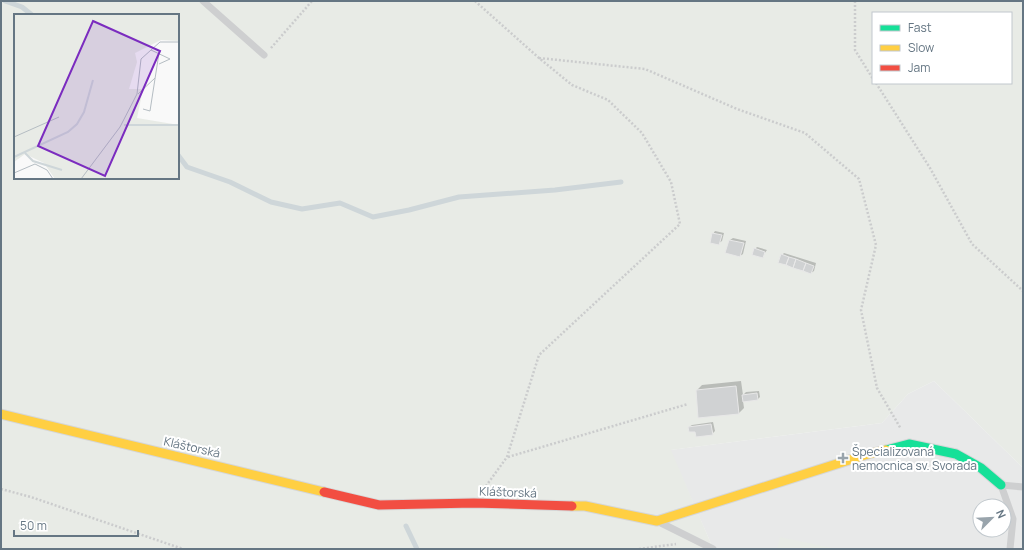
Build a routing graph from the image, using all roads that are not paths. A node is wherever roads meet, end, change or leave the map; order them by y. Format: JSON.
{"nodes":[{"id":1,"x":203,"y":1,"type":"edge"},
{"id":2,"x":264,"y":55,"type":"road end"},
{"id":3,"x":1,"y":414,"type":"edge"},
{"id":4,"x":1001,"y":485,"type":"junction"},
{"id":5,"x":1023,"y":487,"type":"edge"},
{"id":6,"x":657,"y":521,"type":"junction"},
{"id":7,"x":713,"y":549,"type":"edge"},
{"id":8,"x":1010,"y":549,"type":"edge"}],
"edges":[{"from":1,"to":2,"type":"lane"},
{"from":3,"to":6,"type":"street","name":"Kláštorská"},
{"from":4,"to":5,"type":"lane"},
{"from":4,"to":6,"type":"street","name":"Kláštorská"},
{"from":4,"to":8,"type":"lane"},
{"from":6,"to":7,"type":"lane"}]}
